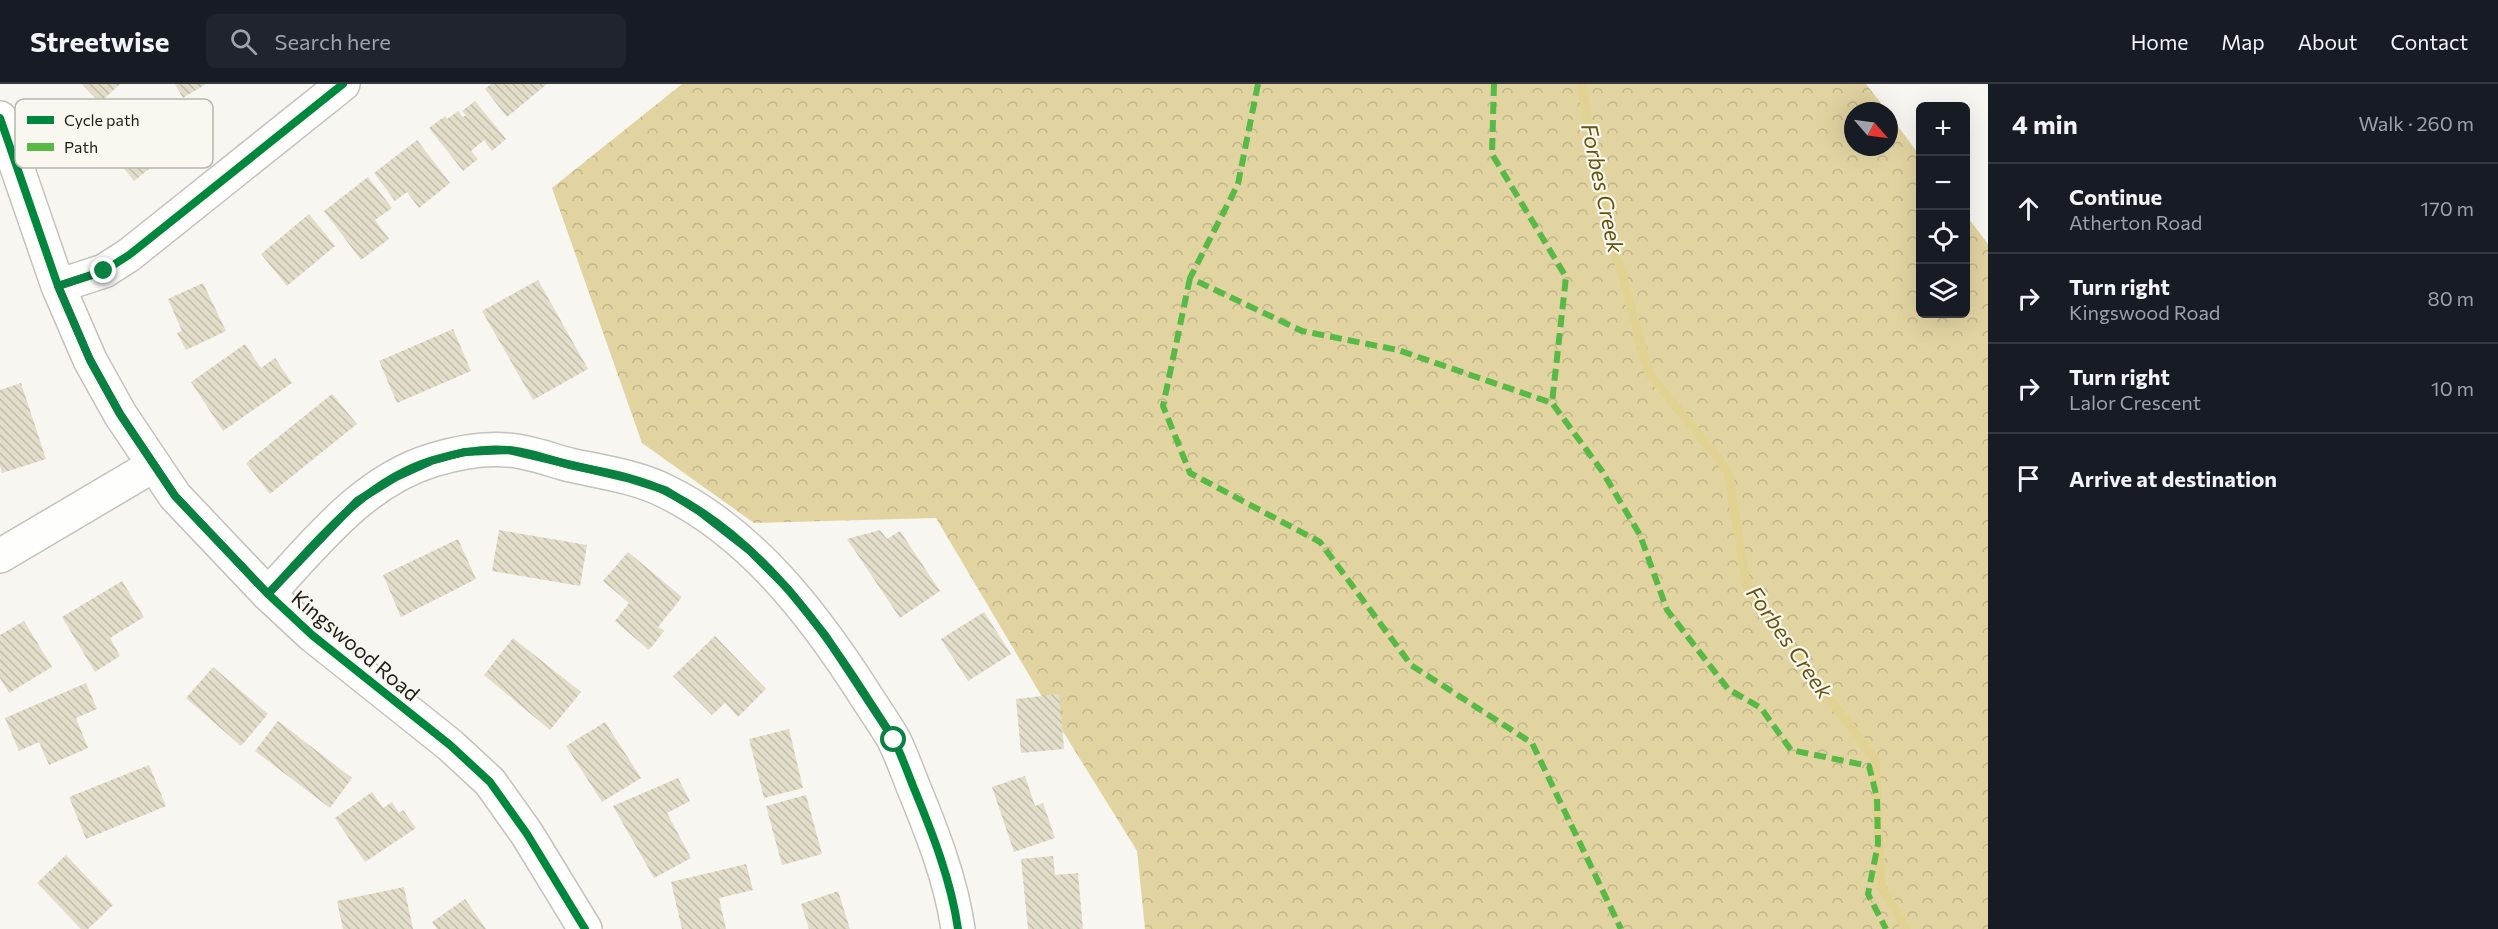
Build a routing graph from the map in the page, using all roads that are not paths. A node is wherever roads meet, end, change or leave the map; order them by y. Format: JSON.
{"nodes":[{"id":1,"x":343,"y":84,"type":"edge"},
{"id":2,"x":0,"y":118,"type":"edge"},
{"id":3,"x":15,"y":161,"type":"edge"},
{"id":4,"x":17,"y":168,"type":"edge"},
{"id":5,"x":58,"y":286,"type":"junction"},
{"id":6,"x":154,"y":465,"type":"junction"},
{"id":7,"x":0,"y":556,"type":"edge"},
{"id":8,"x":268,"y":594,"type":"junction"},
{"id":9,"x":585,"y":929,"type":"edge"},
{"id":10,"x":958,"y":929,"type":"edge"}],
"edges":[{"from":1,"to":5,"type":"street"},
{"from":2,"to":3,"type":"street","name":"Kingswood Road"},
{"from":4,"to":5,"type":"street","name":"Kingswood Road"},
{"from":5,"to":6,"type":"street","name":"Kingswood Road"},
{"from":6,"to":7,"type":"street"},
{"from":6,"to":8,"type":"street","name":"Kingswood Road"},
{"from":8,"to":9,"type":"street","name":"Kingswood Road"},
{"from":8,"to":10,"type":"street"}]}
